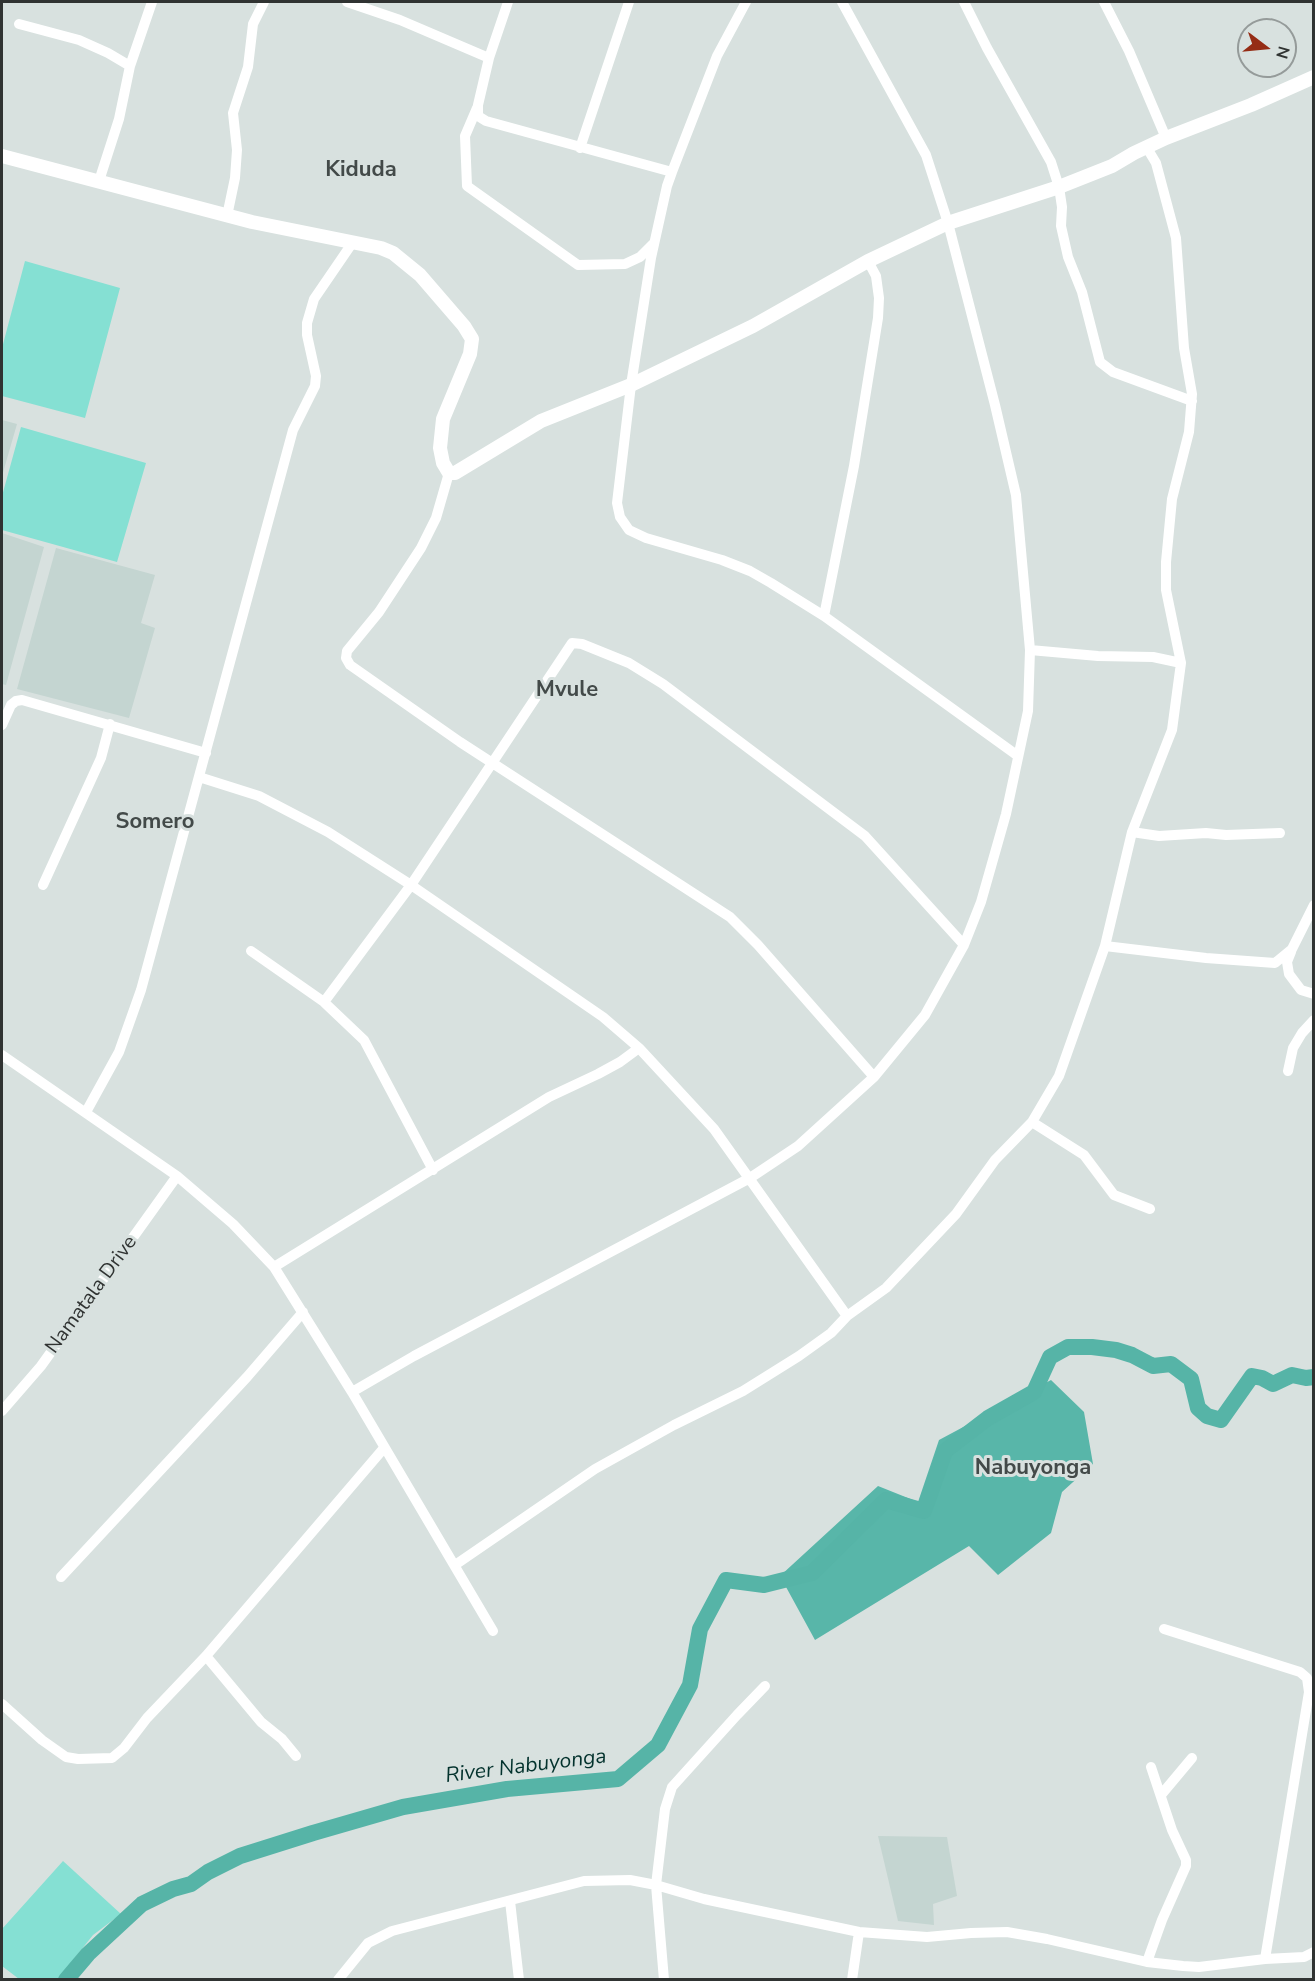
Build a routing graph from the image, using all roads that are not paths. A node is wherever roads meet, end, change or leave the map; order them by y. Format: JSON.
{"nodes":[{"id":1,"x":152,"y":2,"type":"edge"},
{"id":2,"x":264,"y":2,"type":"edge"},
{"id":3,"x":348,"y":2,"type":"edge"},
{"id":4,"x":508,"y":2,"type":"edge"},
{"id":5,"x":628,"y":2,"type":"edge"},
{"id":6,"x":746,"y":2,"type":"edge"},
{"id":7,"x":842,"y":2,"type":"edge"},
{"id":8,"x":964,"y":2,"type":"edge"},
{"id":9,"x":1104,"y":2,"type":"edge"},
{"id":10,"x":19,"y":24,"type":"dead end"},
{"id":11,"x":489,"y":58,"type":"junction"},
{"id":12,"x":130,"y":66,"type":"junction"},
{"id":13,"x":1314,"y":77,"type":"edge"},
{"id":14,"x":478,"y":105,"type":"junction"},
{"id":15,"x":1166,"y":138,"type":"junction"},
{"id":16,"x":580,"y":148,"type":"junction"},
{"id":17,"x":1147,"y":148,"type":"junction"},
{"id":18,"x":2,"y":156,"type":"edge"},
{"id":19,"x":672,"y":172,"type":"junction"},
{"id":20,"x":99,"y":181,"type":"junction"},
{"id":21,"x":1059,"y":187,"type":"junction"},
{"id":22,"x":227,"y":216,"type":"junction"},
{"id":23,"x":948,"y":223,"type":"junction"},
{"id":24,"x":353,"y":243,"type":"junction"},
{"id":25,"x":654,"y":243,"type":"junction"},
{"id":26,"x":868,"y":261,"type":"junction"},
{"id":27,"x":631,"y":385,"type":"junction"},
{"id":28,"x":1192,"y":400,"type":"junction"},
{"id":29,"x":449,"y":473,"type":"junction"},
{"id":30,"x":824,"y":616,"type":"junction"},
{"id":31,"x":1030,"y":650,"type":"junction"},
{"id":32,"x":1181,"y":663,"type":"junction"},
{"id":33,"x":110,"y":724,"type":"junction"},
{"id":34,"x":2,"y":725,"type":"edge"},
{"id":35,"x":206,"y":753,"type":"junction"},
{"id":36,"x":1018,"y":756,"type":"junction"},
{"id":37,"x":492,"y":763,"type":"junction"},
{"id":38,"x":199,"y":777,"type":"junction"},
{"id":39,"x":1132,"y":832,"type":"junction"},
{"id":40,"x":1280,"y":833,"type":"dead end"},
{"id":41,"x":43,"y":885,"type":"dead end"},
{"id":42,"x":411,"y":885,"type":"junction"},
{"id":43,"x":1314,"y":904,"type":"edge"},
{"id":44,"x":964,"y":945,"type":"junction"},
{"id":45,"x":1105,"y":946,"type":"junction"},
{"id":46,"x":1292,"y":949,"type":"junction"},
{"id":47,"x":251,"y":951,"type":"dead end"},
{"id":48,"x":1314,"y":994,"type":"edge"},
{"id":49,"x":324,"y":1002,"type":"junction"},
{"id":50,"x":1314,"y":1020,"type":"edge"},
{"id":51,"x":639,"y":1048,"type":"junction"},
{"id":52,"x":2,"y":1055,"type":"edge"},
{"id":53,"x":1288,"y":1071,"type":"dead end"},
{"id":54,"x":874,"y":1077,"type":"junction"},
{"id":55,"x":86,"y":1112,"type":"junction"},
{"id":56,"x":1032,"y":1122,"type":"junction"},
{"id":57,"x":433,"y":1170,"type":"junction"},
{"id":58,"x":177,"y":1176,"type":"junction"},
{"id":59,"x":750,"y":1178,"type":"junction"},
{"id":60,"x":1150,"y":1209,"type":"dead end"},
{"id":61,"x":274,"y":1267,"type":"junction"},
{"id":62,"x":303,"y":1312,"type":"junction"},
{"id":63,"x":847,"y":1316,"type":"junction"},
{"id":64,"x":352,"y":1392,"type":"junction"},
{"id":65,"x":2,"y":1410,"type":"edge"},
{"id":66,"x":384,"y":1448,"type":"junction"},
{"id":67,"x":455,"y":1565,"type":"junction"},
{"id":68,"x":61,"y":1577,"type":"dead end"},
{"id":69,"x":1164,"y":1629,"type":"dead end"},
{"id":70,"x":493,"y":1631,"type":"dead end"},
{"id":71,"x":206,"y":1656,"type":"junction"},
{"id":72,"x":765,"y":1686,"type":"dead end"},
{"id":73,"x":2,"y":1704,"type":"edge"},
{"id":74,"x":296,"y":1756,"type":"dead end"},
{"id":75,"x":1192,"y":1758,"type":"dead end"},
{"id":76,"x":1151,"y":1767,"type":"dead end"},
{"id":77,"x":1161,"y":1795,"type":"junction"},
{"id":78,"x":656,"y":1885,"type":"junction"},
{"id":79,"x":510,"y":1901,"type":"junction"},
{"id":80,"x":859,"y":1932,"type":"junction"},
{"id":81,"x":1314,"y":1952,"type":"edge"},
{"id":82,"x":1265,"y":1959,"type":"junction"},
{"id":83,"x":1147,"y":1962,"type":"junction"},
{"id":84,"x":338,"y":1980,"type":"edge"},
{"id":85,"x":519,"y":1980,"type":"edge"},
{"id":86,"x":664,"y":1980,"type":"edge"},
{"id":87,"x":852,"y":1980,"type":"edge"}],
"edges":[{"from":1,"to":12,"type":"street"},
{"from":2,"to":22,"type":"street"},
{"from":3,"to":11,"type":"street"},
{"from":4,"to":11,"type":"street"},
{"from":5,"to":16,"type":"street"},
{"from":6,"to":19,"type":"street"},
{"from":7,"to":23,"type":"street"},
{"from":8,"to":21,"type":"street"},
{"from":9,"to":15,"type":"street"},
{"from":10,"to":12,"type":"street"},
{"from":11,"to":14,"type":"street"},
{"from":12,"to":20,"type":"street"},
{"from":13,"to":15,"type":"street"},
{"from":14,"to":16,"type":"street"},
{"from":14,"to":25,"type":"street"},
{"from":15,"to":17,"type":"street"},
{"from":16,"to":19,"type":"street"},
{"from":17,"to":21,"type":"street"},
{"from":17,"to":28,"type":"street"},
{"from":18,"to":20,"type":"street"},
{"from":19,"to":25,"type":"street"},
{"from":20,"to":22,"type":"street"},
{"from":21,"to":23,"type":"street"},
{"from":21,"to":28,"type":"street"},
{"from":22,"to":24,"type":"street"},
{"from":23,"to":26,"type":"street"},
{"from":23,"to":31,"type":"street"},
{"from":24,"to":29,"type":"street"},
{"from":24,"to":35,"type":"street"},
{"from":25,"to":27,"type":"street"},
{"from":26,"to":27,"type":"street"},
{"from":26,"to":30,"type":"street"},
{"from":27,"to":29,"type":"street"},
{"from":27,"to":30,"type":"street"},
{"from":28,"to":32,"type":"street"},
{"from":29,"to":37,"type":"street"},
{"from":30,"to":36,"type":"street"},
{"from":31,"to":32,"type":"street"},
{"from":31,"to":36,"type":"street"},
{"from":32,"to":39,"type":"street"},
{"from":33,"to":34,"type":"street"},
{"from":33,"to":35,"type":"street"},
{"from":33,"to":41,"type":"street"},
{"from":35,"to":38,"type":"street"},
{"from":36,"to":44,"type":"street"},
{"from":37,"to":42,"type":"street"},
{"from":37,"to":44,"type":"street"},
{"from":37,"to":54,"type":"street"},
{"from":38,"to":42,"type":"street"},
{"from":38,"to":55,"type":"street"},
{"from":39,"to":40,"type":"street"},
{"from":39,"to":45,"type":"street"},
{"from":42,"to":49,"type":"street"},
{"from":42,"to":51,"type":"street"},
{"from":43,"to":46,"type":"street"},
{"from":44,"to":54,"type":"street"},
{"from":45,"to":46,"type":"street"},
{"from":45,"to":56,"type":"street"},
{"from":46,"to":48,"type":"street"},
{"from":47,"to":49,"type":"street"},
{"from":49,"to":57,"type":"street"},
{"from":50,"to":53,"type":"street"},
{"from":51,"to":57,"type":"street"},
{"from":51,"to":59,"type":"street"},
{"from":52,"to":55,"type":"street"},
{"from":54,"to":59,"type":"street"},
{"from":55,"to":58,"type":"street"},
{"from":56,"to":60,"type":"street"},
{"from":56,"to":63,"type":"street"},
{"from":57,"to":61,"type":"street"},
{"from":58,"to":61,"type":"street"},
{"from":58,"to":65,"type":"street","name":"Namatala Drive"},
{"from":59,"to":63,"type":"street"},
{"from":59,"to":64,"type":"street"},
{"from":61,"to":62,"type":"street"},
{"from":62,"to":64,"type":"street"},
{"from":62,"to":68,"type":"street"},
{"from":63,"to":67,"type":"street"},
{"from":64,"to":66,"type":"street"},
{"from":66,"to":67,"type":"street"},
{"from":66,"to":71,"type":"street"},
{"from":67,"to":70,"type":"street"},
{"from":69,"to":82,"type":"street"},
{"from":71,"to":73,"type":"street"},
{"from":71,"to":74,"type":"street"},
{"from":72,"to":78,"type":"street"},
{"from":75,"to":77,"type":"street"},
{"from":76,"to":77,"type":"street"},
{"from":77,"to":83,"type":"street"},
{"from":78,"to":79,"type":"street"},
{"from":78,"to":80,"type":"street"},
{"from":78,"to":86,"type":"street"},
{"from":79,"to":84,"type":"street"},
{"from":79,"to":85,"type":"street"},
{"from":80,"to":83,"type":"street"},
{"from":80,"to":87,"type":"street"},
{"from":81,"to":82,"type":"street"},
{"from":82,"to":83,"type":"street"}]}
